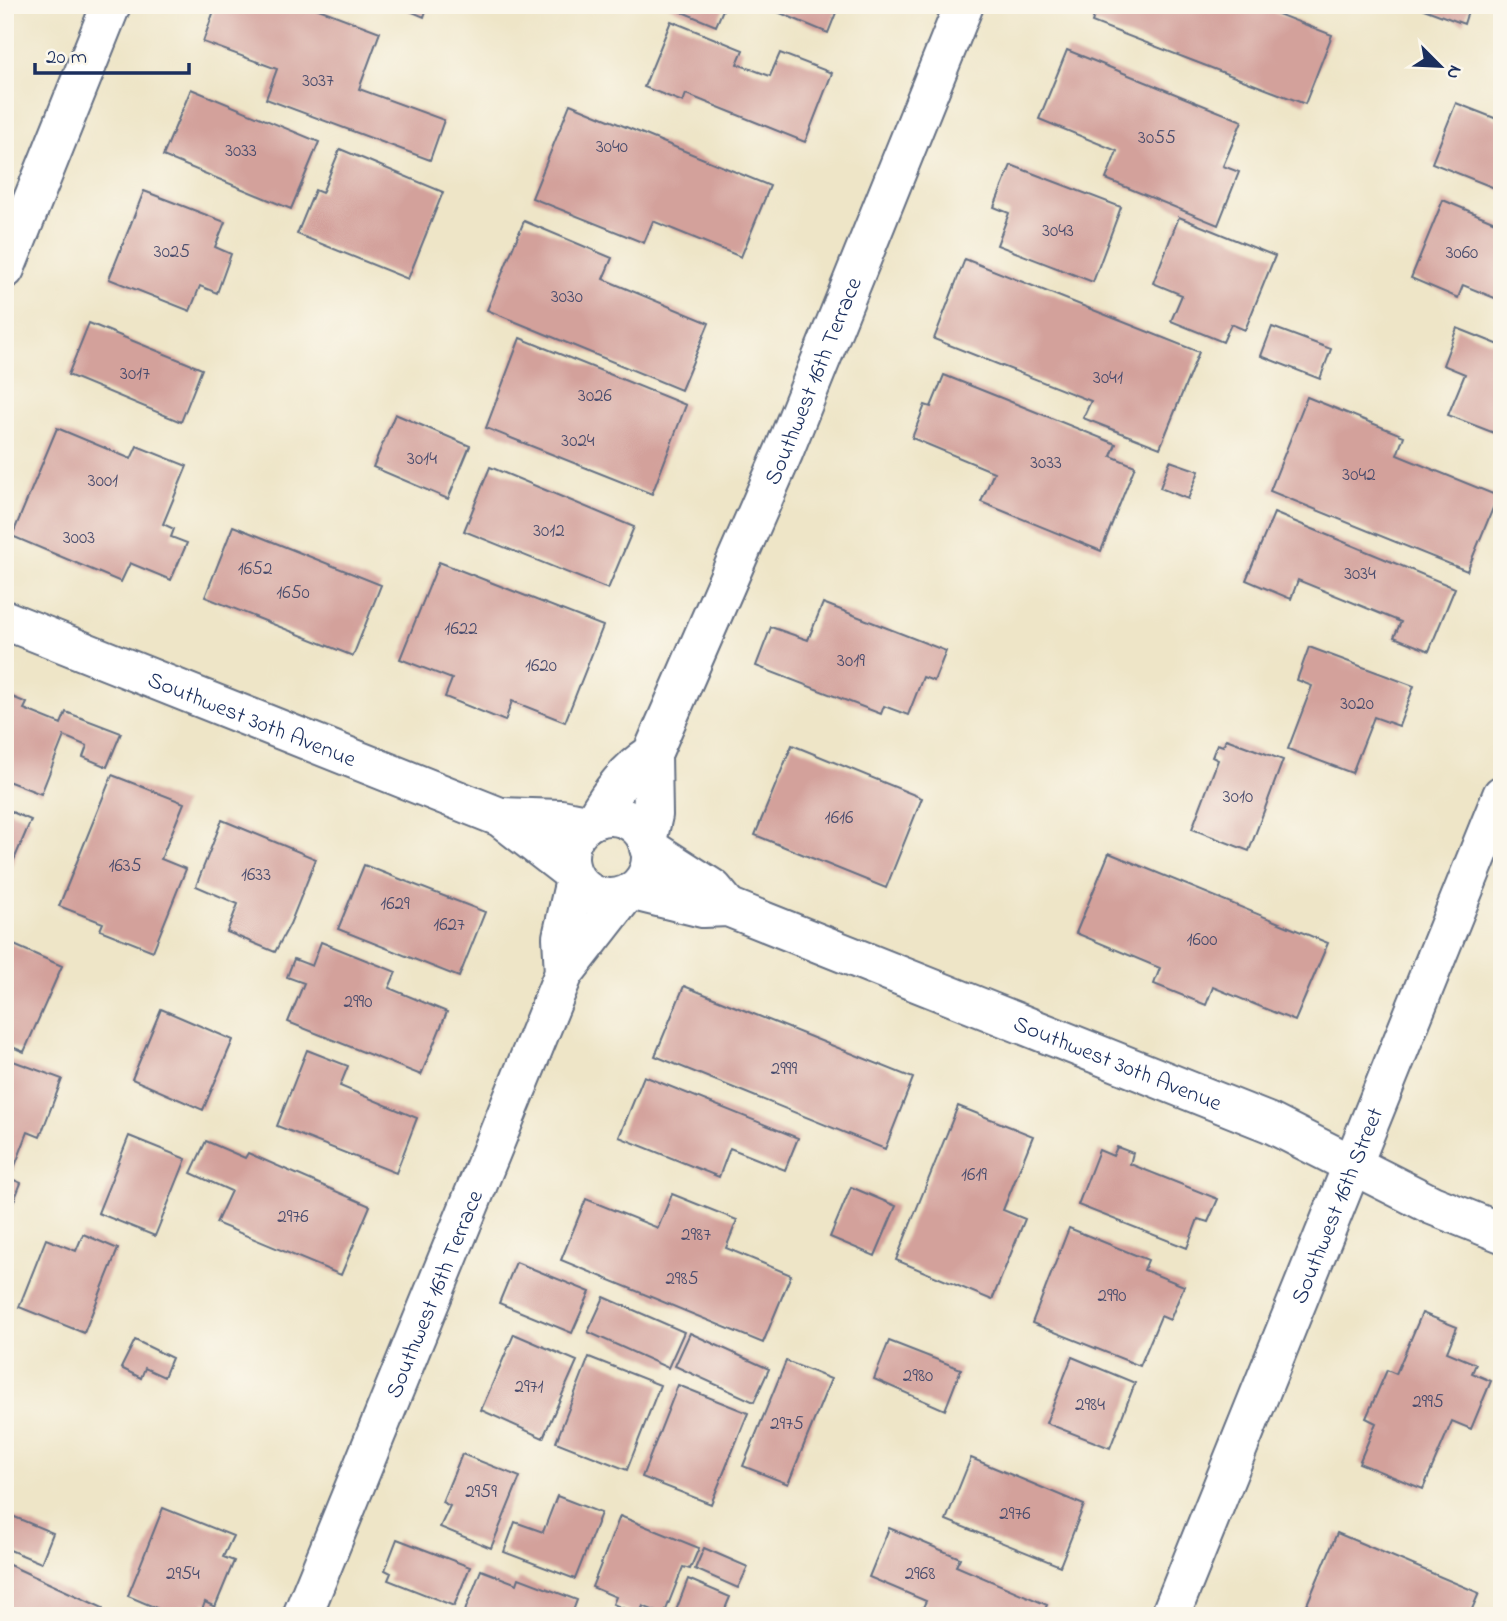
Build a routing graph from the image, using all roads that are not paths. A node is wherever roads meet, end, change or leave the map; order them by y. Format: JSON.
{"nodes":[{"id":1,"x":111,"y":5,"type":"edge"},
{"id":2,"x":964,"y":5,"type":"edge"},
{"id":3,"x":5,"y":269,"type":"edge"},
{"id":4,"x":5,"y":620,"type":"edge"},
{"id":5,"x":652,"y":754,"type":"junction"},
{"id":6,"x":1502,"y":795,"type":"edge"},
{"id":7,"x":500,"y":817,"type":"junction"},
{"id":8,"x":591,"y":821,"type":"junction"},
{"id":9,"x":648,"y":844,"type":"junction"},
{"id":10,"x":573,"y":876,"type":"junction"},
{"id":11,"x":629,"y":893,"type":"junction"},
{"id":12,"x":728,"y":907,"type":"junction"},
{"id":13,"x":564,"y":972,"type":"junction"},
{"id":14,"x":1352,"y":1165,"type":"junction"},
{"id":15,"x":1502,"y":1233,"type":"edge"},
{"id":16,"x":302,"y":1616,"type":"edge"},
{"id":17,"x":1170,"y":1616,"type":"edge"}],
"edges":[{"from":1,"to":3,"type":"street"},
{"from":2,"to":5,"type":"street","name":"Southwest 16th Terrace"},
{"from":4,"to":7,"type":"street","name":"Southwest 30th Avenue"},
{"from":5,"to":8,"type":"street","name":"Southwest 16th Terrace"},
{"from":5,"to":9,"type":"street","name":"Southwest 16th Terrace"},
{"from":6,"to":14,"type":"street","name":"Southwest 16th Street"},
{"from":7,"to":8,"type":"street","name":"Southwest 30th Avenue"},
{"from":7,"to":10,"type":"street","name":"Southwest 30th Avenue"},
{"from":8,"to":9,"type":"street"},
{"from":8,"to":10,"type":"street"},
{"from":9,"to":11,"type":"street"},
{"from":9,"to":12,"type":"street","name":"Southwest 30th Avenue"},
{"from":10,"to":11,"type":"street"},
{"from":10,"to":13,"type":"street","name":"Southwest 16th Terrace"},
{"from":11,"to":12,"type":"street","name":"Southwest 30th Avenue"},
{"from":11,"to":13,"type":"street","name":"Southwest 16th Terrace"},
{"from":12,"to":14,"type":"street","name":"Southwest 30th Avenue"},
{"from":13,"to":16,"type":"street","name":"Southwest 16th Terrace"},
{"from":14,"to":15,"type":"street","name":"Southwest 30th Avenue"},
{"from":14,"to":17,"type":"street","name":"Southwest 16th Street"}]}
